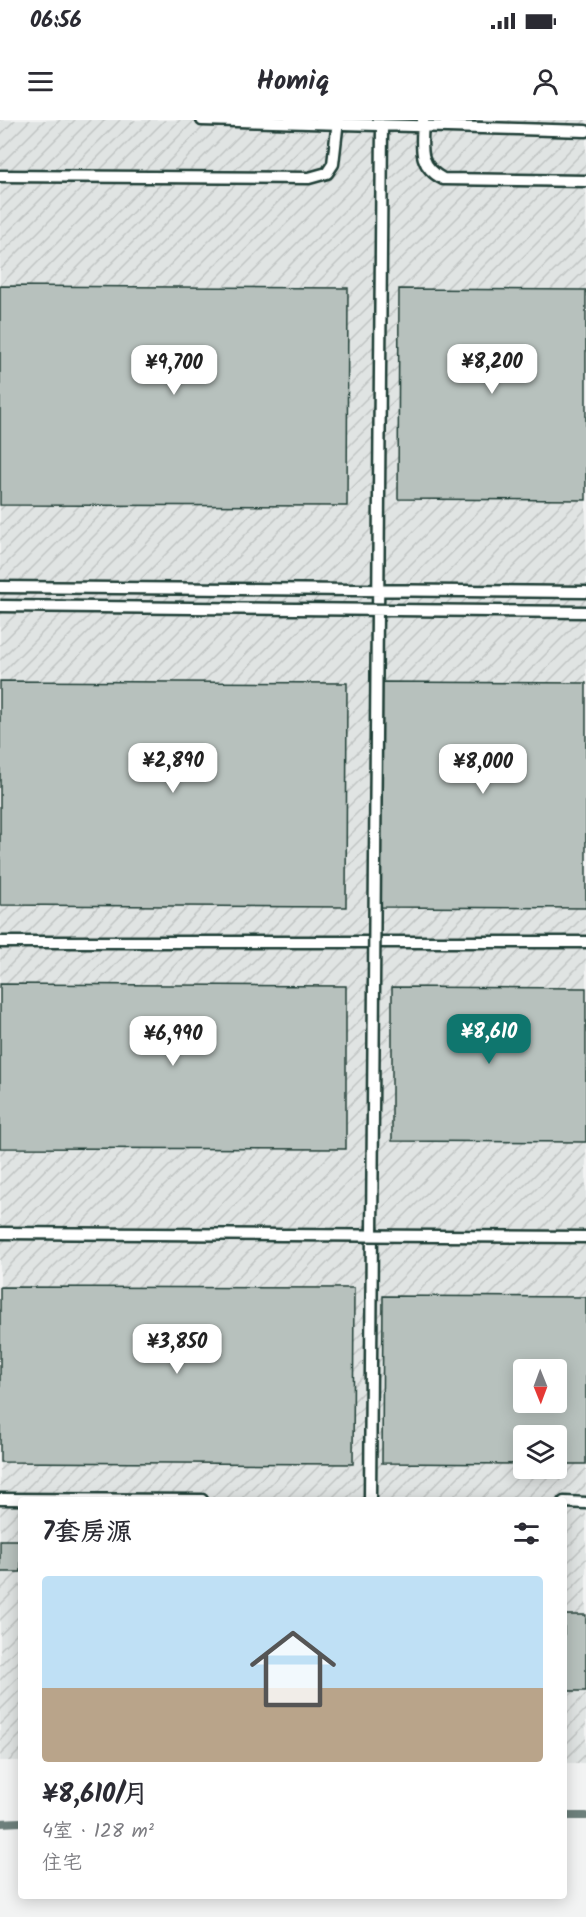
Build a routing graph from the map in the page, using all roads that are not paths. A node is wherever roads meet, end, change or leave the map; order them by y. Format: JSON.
{"nodes":[{"id":1,"x":202,"y":120,"type":"edge"},
{"id":2,"x":338,"y":122,"type":"edge"},
{"id":3,"x":423,"y":123,"type":"edge"},
{"id":4,"x":382,"y":125,"type":"junction"},
{"id":5,"x":586,"y":131,"type":"edge"},
{"id":6,"x":0,"y":176,"type":"edge"},
{"id":7,"x":586,"y":180,"type":"edge"},
{"id":8,"x":0,"y":587,"type":"edge"},
{"id":9,"x":378,"y":590,"type":"junction"},
{"id":10,"x":586,"y":592,"type":"edge"},
{"id":11,"x":0,"y":606,"type":"edge"},
{"id":12,"x":377,"y":610,"type":"junction"},
{"id":13,"x":586,"y":612,"type":"edge"},
{"id":14,"x":0,"y":942,"type":"edge"},
{"id":15,"x":375,"y":942,"type":"junction"},
{"id":16,"x":586,"y":942,"type":"edge"},
{"id":17,"x":0,"y":1233,"type":"edge"},
{"id":18,"x":372,"y":1235,"type":"junction"},
{"id":19,"x":586,"y":1237,"type":"edge"},
{"id":20,"x":370,"y":1497,"type":"edge"},
{"id":21,"x":0,"y":1499,"type":"edge"},
{"id":22,"x":18,"y":1499,"type":"edge"},
{"id":23,"x":567,"y":1502,"type":"edge"},
{"id":24,"x":586,"y":1503,"type":"edge"}],
"edges":[{"from":1,"to":2,"type":"lane"},
{"from":2,"to":4,"type":"lane"},
{"from":2,"to":6,"type":"lane"},
{"from":3,"to":4,"type":"lane"},
{"from":3,"to":5,"type":"lane"},
{"from":3,"to":7,"type":"lane"},
{"from":4,"to":9,"type":"lane"},
{"from":8,"to":9,"type":"lane"},
{"from":9,"to":10,"type":"lane"},
{"from":9,"to":15,"type":"lane"},
{"from":11,"to":12,"type":"lane","bridge":true},
{"from":12,"to":13,"type":"lane","bridge":true},
{"from":12,"to":18,"type":"lane","bridge":true},
{"from":14,"to":15,"type":"lane"},
{"from":15,"to":16,"type":"lane"},
{"from":15,"to":18,"type":"lane"},
{"from":17,"to":18,"type":"lane","bridge":true},
{"from":18,"to":19,"type":"lane","bridge":true},
{"from":18,"to":20,"type":"lane"},
{"from":21,"to":22,"type":"lane"},
{"from":23,"to":24,"type":"lane"}]}
